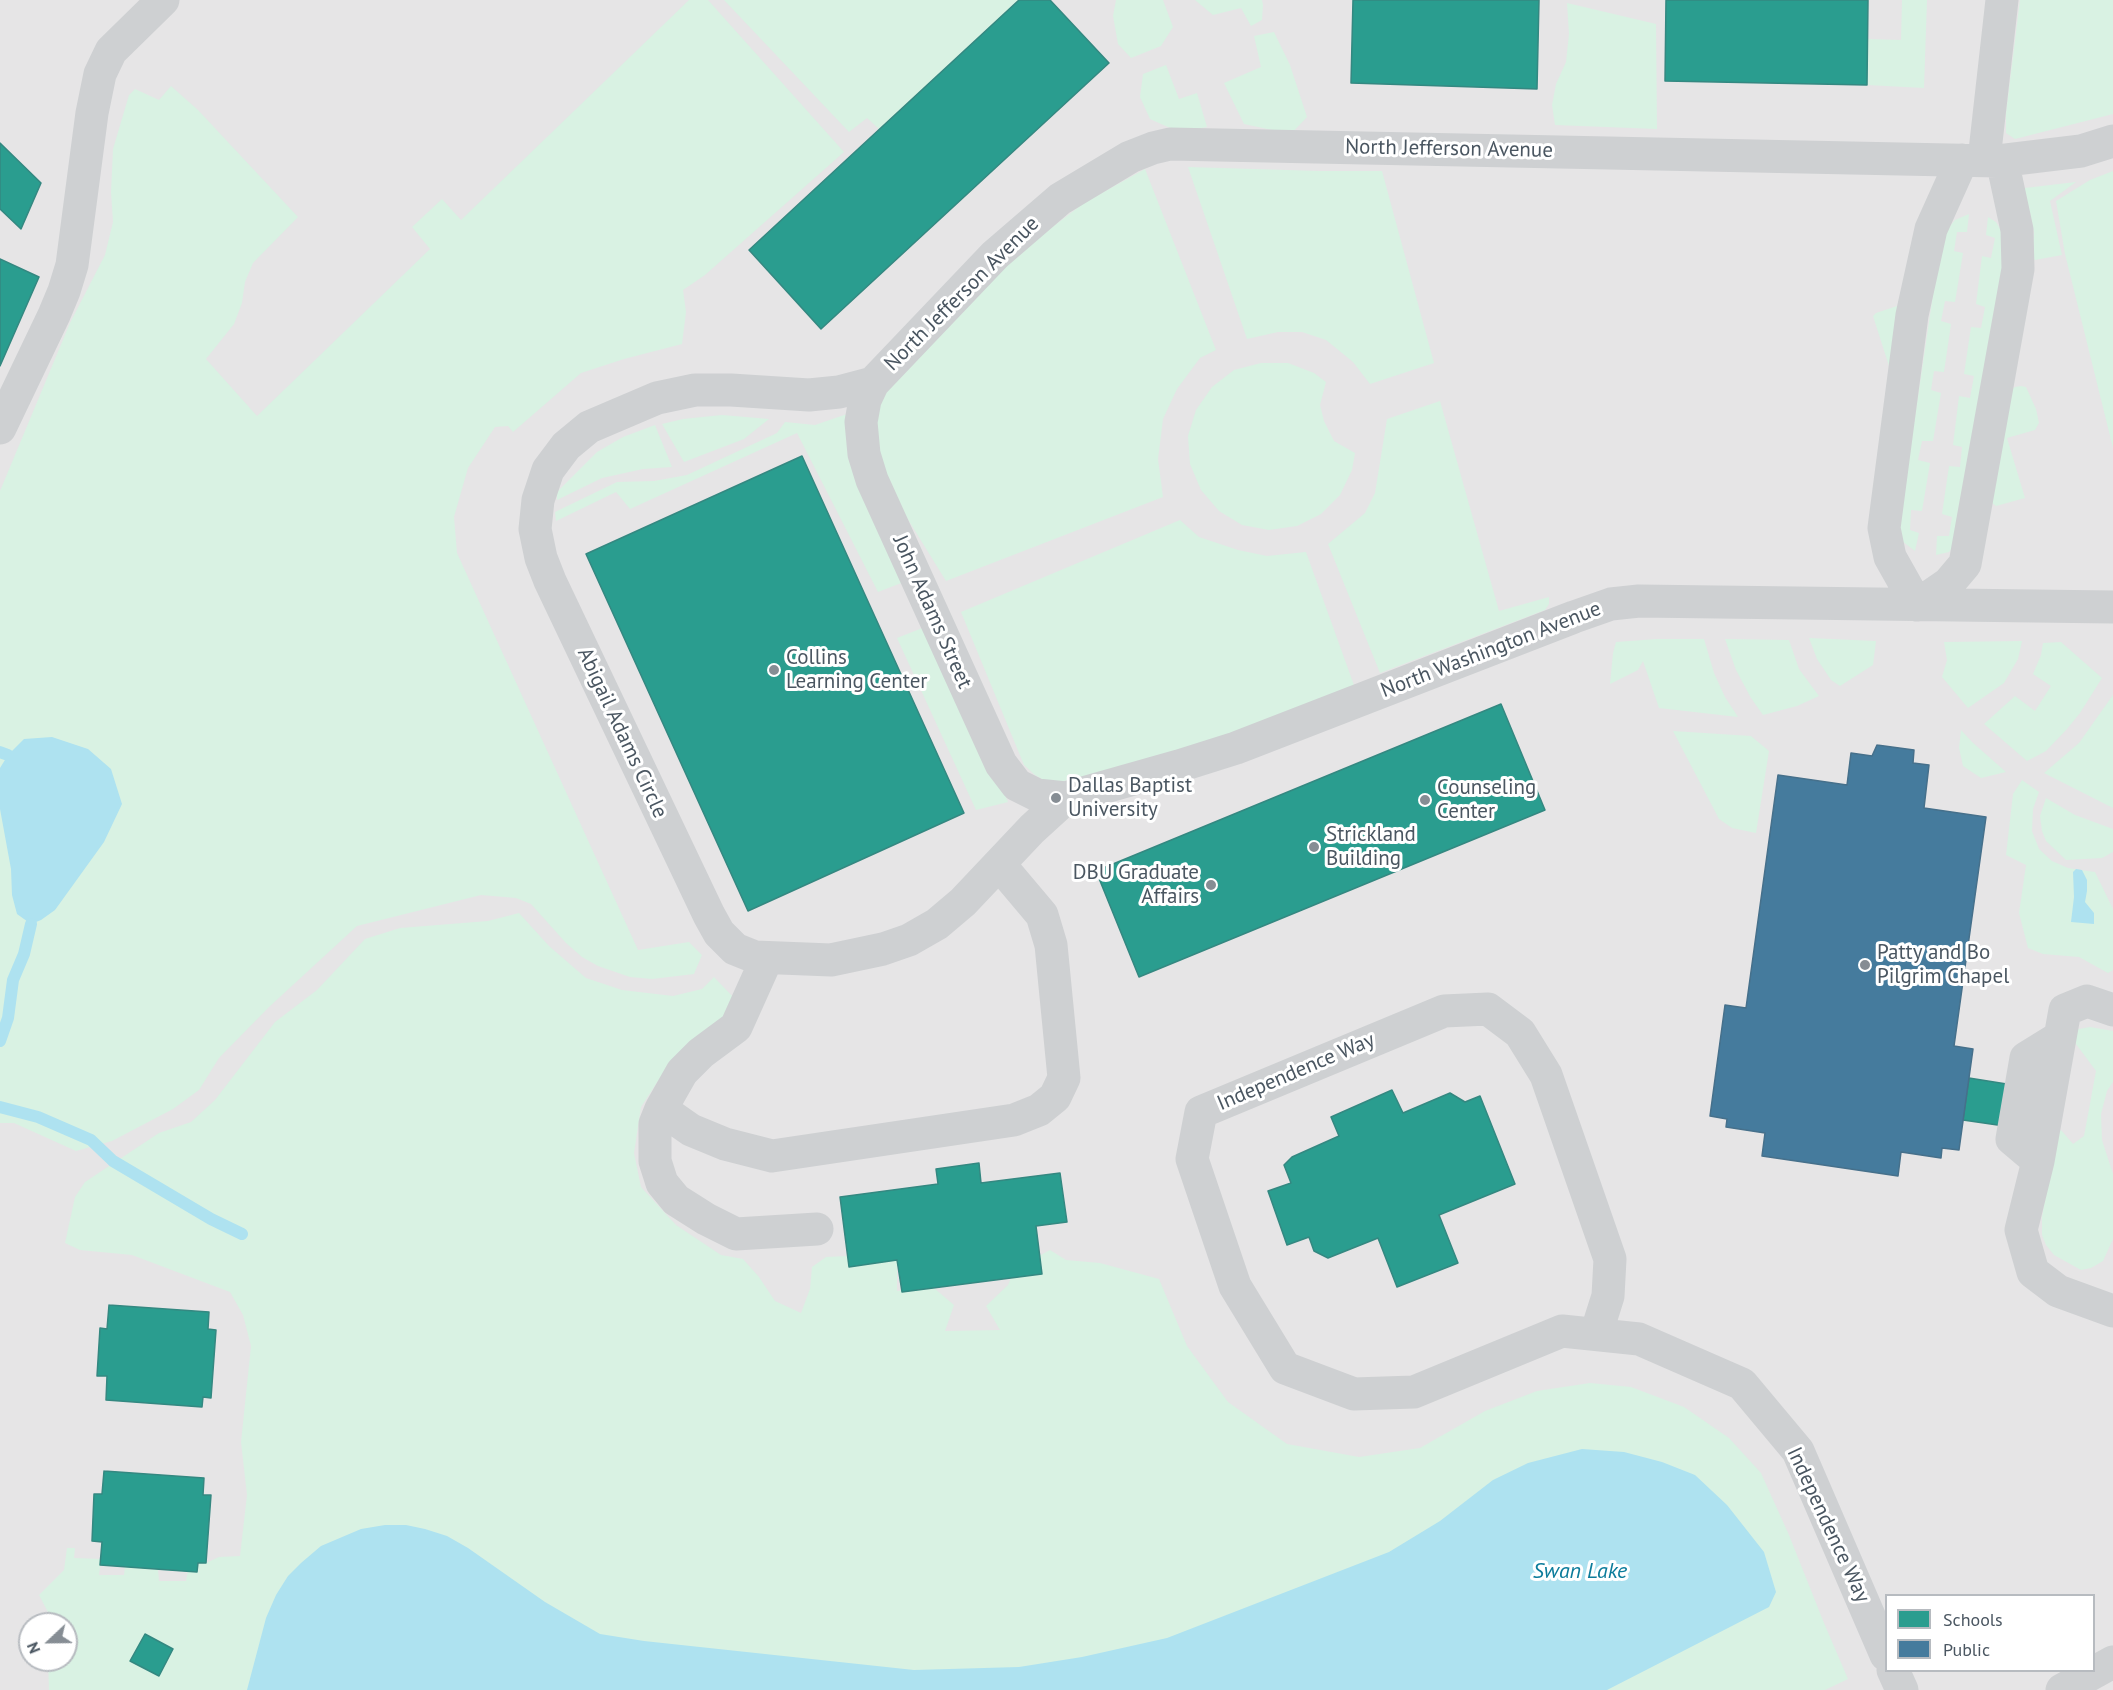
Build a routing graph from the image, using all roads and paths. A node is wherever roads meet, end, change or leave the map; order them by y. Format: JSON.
{"nodes":[{"id":1,"x":163,"y":0,"type":"edge"},
{"id":2,"x":2002,"y":0,"type":"edge"},
{"id":3,"x":2113,"y":141,"type":"edge"},
{"id":4,"x":1983,"y":160,"type":"junction"},
{"id":5,"x":873,"y":383,"type":"junction"},
{"id":6,"x":0,"y":428,"type":"edge"},
{"id":7,"x":1917,"y":605,"type":"junction"},
{"id":8,"x":2113,"y":607,"type":"edge"},
{"id":9,"x":1066,"y":798,"type":"junction"},
{"id":10,"x":999,"y":864,"type":"junction"},
{"id":11,"x":767,"y":958,"type":"junction"},
{"id":12,"x":2113,"y":1010,"type":"edge"},
{"id":13,"x":661,"y":1109,"type":"junction"},
{"id":14,"x":817,"y":1229,"type":"dead end"},
{"id":15,"x":2113,"y":1311,"type":"edge"},
{"id":16,"x":1596,"y":1334,"type":"junction"},
{"id":17,"x":1885,"y":1650,"type":"edge"},
{"id":18,"x":2113,"y":1662,"type":"edge"},
{"id":19,"x":1893,"y":1672,"type":"edge"},
{"id":20,"x":2095,"y":1672,"type":"edge"},
{"id":21,"x":2095,"y":1672,"type":"edge"},
{"id":22,"x":1902,"y":1690,"type":"edge"},
{"id":23,"x":2062,"y":1690,"type":"edge"}],
"edges":[{"from":1,"to":6,"type":"street"},
{"from":2,"to":4,"type":"street"},
{"from":3,"to":4,"type":"street","name":"North Jefferson Avenue"},
{"from":4,"to":5,"type":"street","name":"North Jefferson Avenue"},
{"from":4,"to":7,"type":"street"},
{"from":4,"to":7,"type":"street"},
{"from":5,"to":9,"type":"street","name":"John Adams Street"},
{"from":5,"to":11,"type":"street","name":"Abigail Adams Circle"},
{"from":7,"to":8,"type":"street","name":"North Washington Avenue"},
{"from":7,"to":9,"type":"street","name":"North Washington Avenue"},
{"from":9,"to":10,"type":"street","name":"Abigail Adams Circle"},
{"from":10,"to":11,"type":"street","name":"Abigail Adams Circle"},
{"from":10,"to":13,"type":"street"},
{"from":11,"to":13,"type":"street"},
{"from":12,"to":15,"type":"street"},
{"from":13,"to":14,"type":"street"},
{"from":16,"to":16,"type":"street","name":"Independence Way"},
{"from":16,"to":17,"type":"street","name":"Independence Way"},
{"from":18,"to":20,"type":"street"},
{"from":19,"to":22,"type":"street"},
{"from":21,"to":23,"type":"street"}]}
